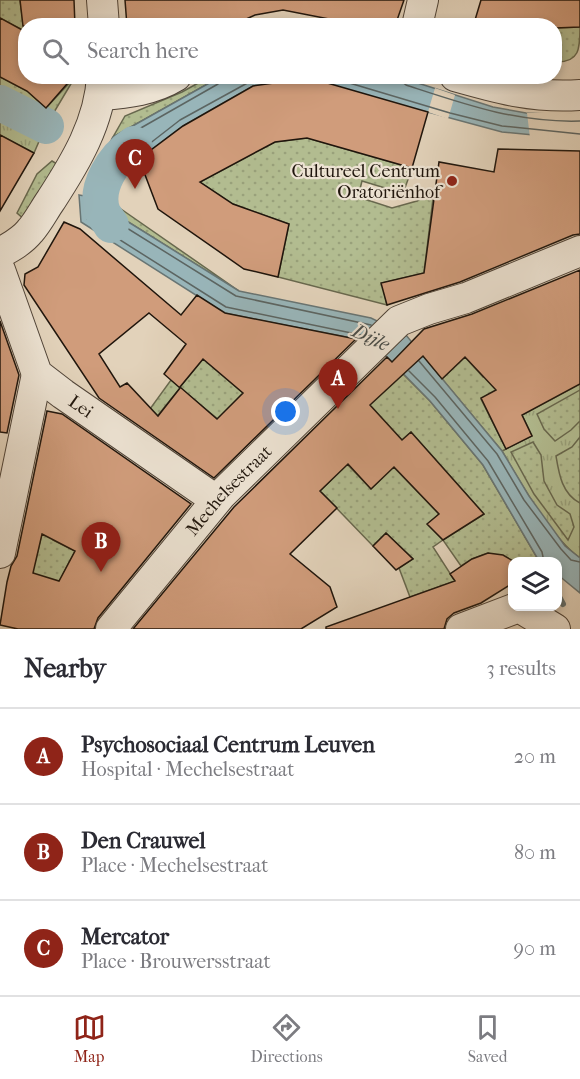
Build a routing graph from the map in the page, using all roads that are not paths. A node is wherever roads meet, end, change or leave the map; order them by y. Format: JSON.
{"nodes":[{"id":1,"x":102,"y":0,"type":"edge"},
{"id":2,"x":423,"y":0,"type":"edge"},
{"id":3,"x":103,"y":18,"type":"edge"},
{"id":4,"x":419,"y":18,"type":"edge"},
{"id":5,"x":161,"y":84,"type":"edge"},
{"id":6,"x":483,"y":84,"type":"edge"},
{"id":7,"x":102,"y":86,"type":"edge"},
{"id":8,"x":580,"y":95,"type":"edge"},
{"id":9,"x":580,"y":251,"type":"edge"},
{"id":10,"x":0,"y":253,"type":"edge"},
{"id":11,"x":0,"y":270,"type":"edge"},
{"id":12,"x":37,"y":374,"type":"junction"},
{"id":13,"x":216,"y":500,"type":"junction"},
{"id":14,"x":0,"y":553,"type":"edge"},
{"id":15,"x":111,"y":629,"type":"edge"},
{"id":16,"x":461,"y":629,"type":"edge"},
{"id":17,"x":555,"y":629,"type":"edge"}],
"edges":[{"from":1,"to":3,"type":"street"},
{"from":2,"to":4,"type":"street"},
{"from":5,"to":7,"type":"street"},
{"from":6,"to":8,"type":"street"},
{"from":7,"to":10,"type":"street"},
{"from":9,"to":13,"type":"street","name":"Mechelsestraat"},
{"from":11,"to":12,"type":"street"},
{"from":12,"to":13,"type":"street","name":"Lei"},
{"from":12,"to":14,"type":"street"},
{"from":13,"to":15,"type":"street","name":"Mechelsestraat"},
{"from":16,"to":17,"type":"street"}]}
